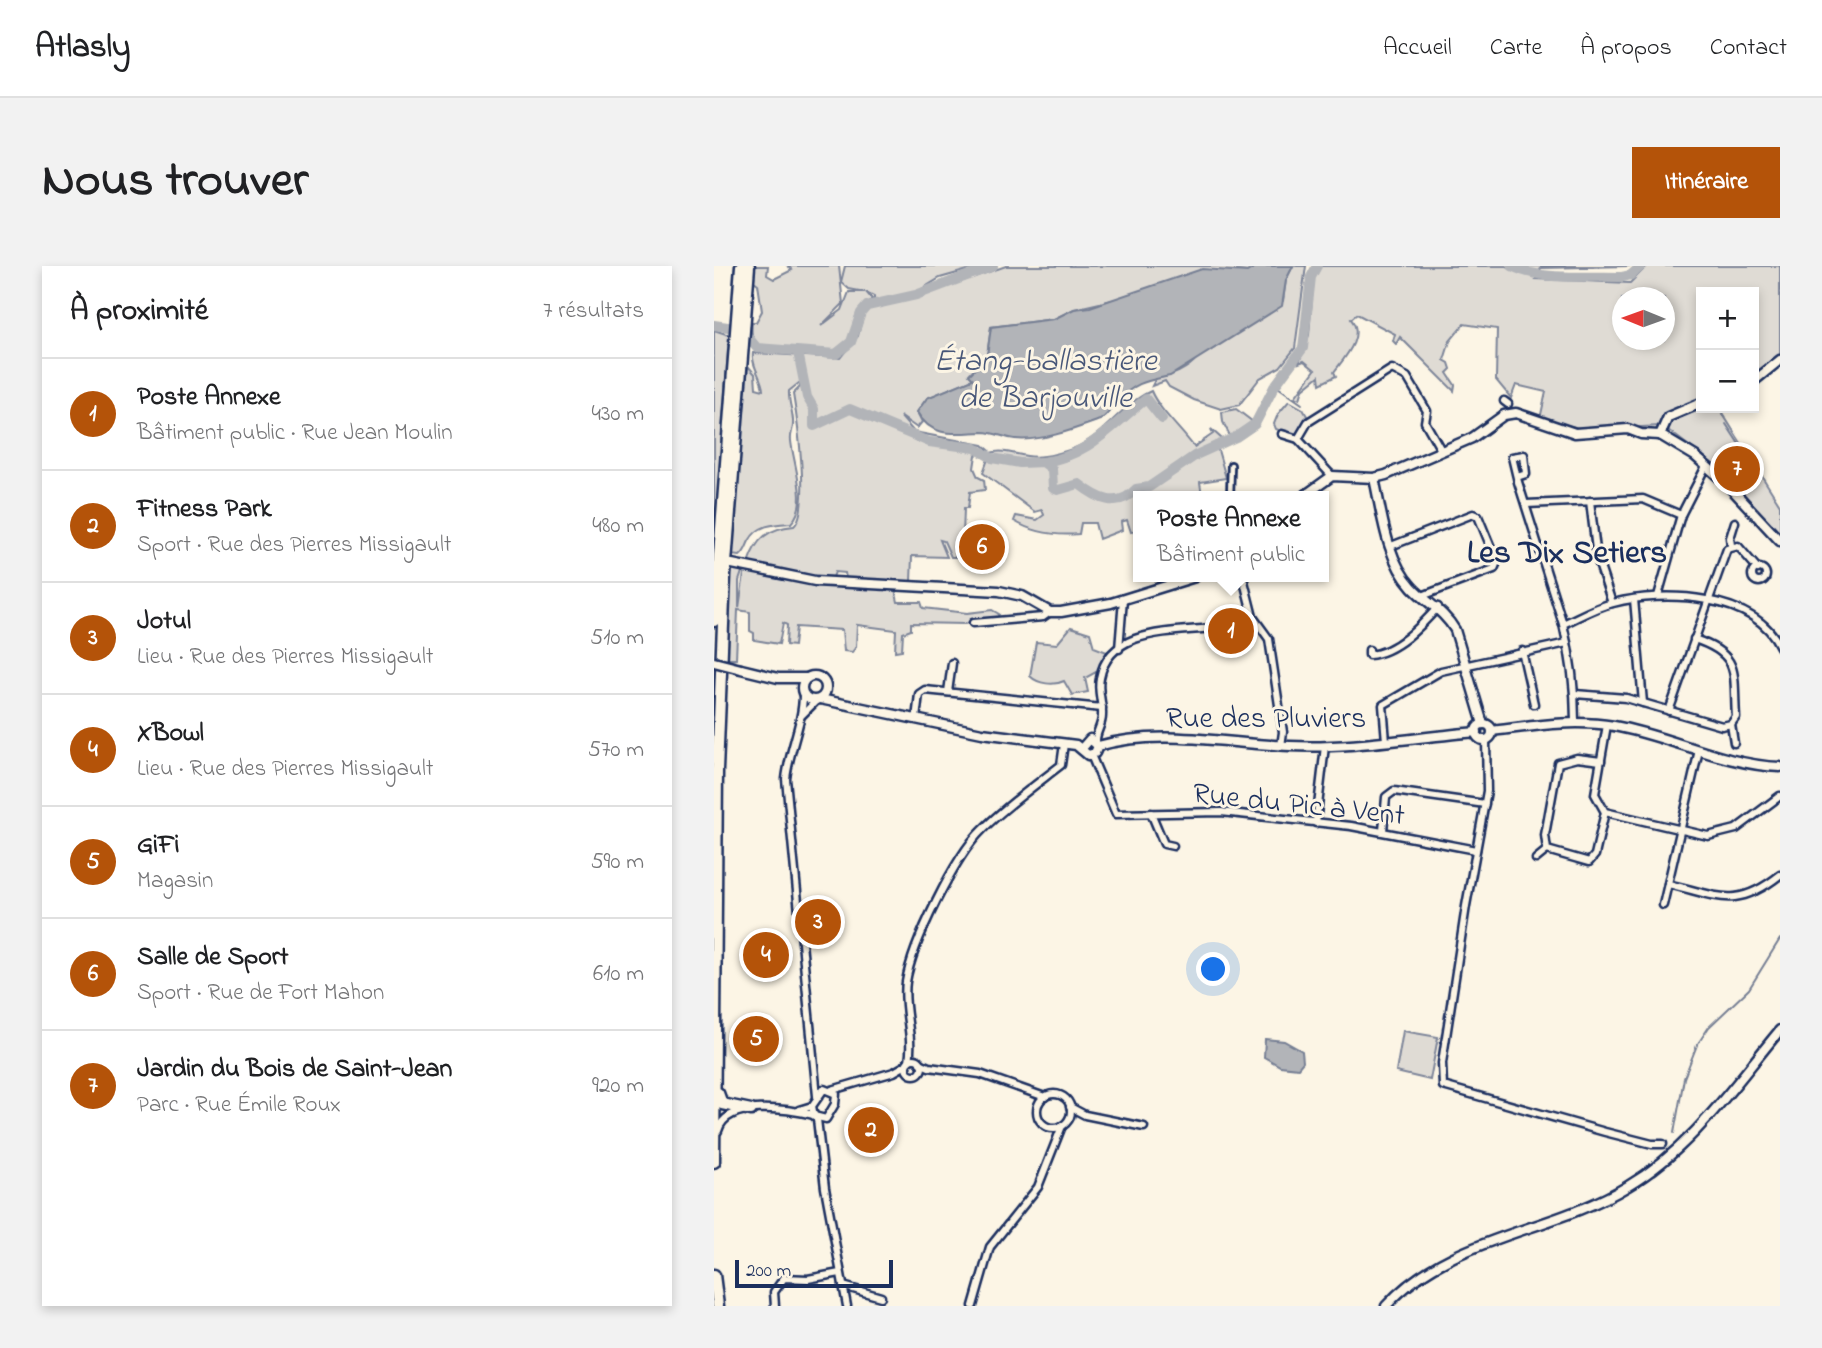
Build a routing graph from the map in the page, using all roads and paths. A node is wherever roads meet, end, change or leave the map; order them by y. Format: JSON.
{"nodes":[{"id":1,"x":741,"y":266,"type":"edge"},
{"id":2,"x":749,"y":266,"type":"edge"},
{"id":3,"x":743,"y":285,"type":"junction"},
{"id":4,"x":1780,"y":360,"type":"edge"},
{"id":5,"x":1759,"y":377,"type":"edge"},
{"id":6,"x":737,"y":381,"type":"junction"},
{"id":7,"x":1696,"y":405,"type":"edge"},
{"id":8,"x":1282,"y":434,"type":"dead end"},
{"id":9,"x":1299,"y":435,"type":"junction"},
{"id":10,"x":1660,"y":435,"type":"junction"},
{"id":11,"x":1441,"y":450,"type":"junction"},
{"id":12,"x":1231,"y":465,"type":"dead end"},
{"id":13,"x":1706,"y":466,"type":"junction"},
{"id":14,"x":1332,"y":477,"type":"junction"},
{"id":15,"x":1517,"y":477,"type":"junction"},
{"id":16,"x":1374,"y":478,"type":"junction"},
{"id":17,"x":1230,"y":491,"type":"edge"},
{"id":18,"x":1311,"y":491,"type":"edge"},
{"id":19,"x":1590,"y":501,"type":"junction"},
{"id":20,"x":1526,"y":505,"type":"junction"},
{"id":21,"x":1681,"y":515,"type":"junction"},
{"id":22,"x":1735,"y":523,"type":"dead end"},
{"id":23,"x":1780,"y":541,"type":"edge"},
{"id":24,"x":1731,"y":545,"type":"junction"},
{"id":25,"x":1391,"y":547,"type":"junction"},
{"id":26,"x":732,"y":564,"type":"dead end"},
{"id":27,"x":1758,"y":569,"type":"junction"},
{"id":28,"x":1766,"y":576,"type":"junction"},
{"id":29,"x":1776,"y":580,"type":"dead end"},
{"id":30,"x":1179,"y":582,"type":"edge"},
{"id":31,"x":1244,"y":582,"type":"edge"},
{"id":32,"x":1422,"y":596,"type":"junction"},
{"id":33,"x":1658,"y":596,"type":"junction"},
{"id":34,"x":1123,"y":599,"type":"junction"},
{"id":35,"x":1634,"y":599,"type":"junction"},
{"id":36,"x":1708,"y":600,"type":"junction"},
{"id":37,"x":1612,"y":603,"type":"junction"},
{"id":38,"x":1438,"y":607,"type":"junction"},
{"id":39,"x":1050,"y":612,"type":"junction"},
{"id":40,"x":1253,"y":617,"type":"junction"},
{"id":41,"x":714,"y":621,"type":"edge"},
{"id":42,"x":973,"y":623,"type":"dead end"},
{"id":43,"x":1563,"y":624,"type":"junction"},
{"id":44,"x":1694,"y":639,"type":"junction"},
{"id":45,"x":1567,"y":643,"type":"junction"},
{"id":46,"x":1779,"y":645,"type":"edge"},
{"id":47,"x":1119,"y":649,"type":"junction"},
{"id":48,"x":1368,"y":650,"type":"dead end"},
{"id":49,"x":1522,"y":651,"type":"junction"},
{"id":50,"x":714,"y":662,"type":"edge"},
{"id":51,"x":952,"y":663,"type":"dead end"},
{"id":52,"x":1466,"y":664,"type":"junction"},
{"id":53,"x":778,"y":678,"type":"junction"},
{"id":54,"x":808,"y":678,"type":"junction"},
{"id":55,"x":826,"y":685,"type":"junction"},
{"id":56,"x":948,"y":692,"type":"junction"},
{"id":57,"x":803,"y":693,"type":"junction"},
{"id":58,"x":1575,"y":694,"type":"junction"},
{"id":59,"x":819,"y":699,"type":"junction"},
{"id":60,"x":1643,"y":703,"type":"junction"},
{"id":61,"x":1534,"y":704,"type":"dead end"},
{"id":62,"x":848,"y":705,"type":"junction"},
{"id":63,"x":1102,"y":708,"type":"junction"},
{"id":64,"x":1669,"y":711,"type":"junction"},
{"id":65,"x":802,"y":715,"type":"junction"},
{"id":66,"x":916,"y":719,"type":"junction"},
{"id":67,"x":1575,"y":721,"type":"junction"},
{"id":68,"x":1483,"y":724,"type":"junction"},
{"id":69,"x":1731,"y":724,"type":"junction"},
{"id":70,"x":1607,"y":725,"type":"junction"},
{"id":71,"x":1492,"y":731,"type":"junction"},
{"id":72,"x":1476,"y":732,"type":"junction"},
{"id":73,"x":1486,"y":740,"type":"junction"},
{"id":74,"x":1386,"y":741,"type":"junction"},
{"id":75,"x":1734,"y":743,"type":"dead end"},
{"id":76,"x":1064,"y":744,"type":"junction"},
{"id":77,"x":1097,"y":744,"type":"junction"},
{"id":78,"x":1281,"y":746,"type":"junction"},
{"id":79,"x":1325,"y":746,"type":"junction"},
{"id":80,"x":1083,"y":747,"type":"junction"},
{"id":81,"x":1699,"y":750,"type":"junction"},
{"id":82,"x":1091,"y":755,"type":"junction"},
{"id":83,"x":1601,"y":761,"type":"junction"},
{"id":84,"x":1780,"y":767,"type":"edge"},
{"id":85,"x":1780,"y":796,"type":"edge"},
{"id":86,"x":1485,"y":804,"type":"junction"},
{"id":87,"x":1605,"y":812,"type":"junction"},
{"id":88,"x":1151,"y":813,"type":"junction"},
{"id":89,"x":1316,"y":823,"type":"junction"},
{"id":90,"x":1680,"y":830,"type":"junction"},
{"id":91,"x":1383,"y":831,"type":"junction"},
{"id":92,"x":1173,"y":846,"type":"dead end"},
{"id":93,"x":1476,"y":850,"type":"junction"},
{"id":94,"x":1547,"y":850,"type":"junction"},
{"id":95,"x":1536,"y":859,"type":"dead end"},
{"id":96,"x":1780,"y":875,"type":"edge"},
{"id":97,"x":1668,"y":884,"type":"junction"},
{"id":98,"x":1663,"y":905,"type":"dead end"},
{"id":99,"x":1780,"y":1030,"type":"edge"},
{"id":100,"x":911,"y":1049,"type":"junction"},
{"id":101,"x":918,"y":1062,"type":"junction"},
{"id":102,"x":908,"y":1067,"type":"junction"},
{"id":103,"x":929,"y":1067,"type":"junction"},
{"id":104,"x":919,"y":1072,"type":"junction"},
{"id":105,"x":815,"y":1079,"type":"junction"},
{"id":106,"x":715,"y":1082,"type":"edge"},
{"id":107,"x":849,"y":1084,"type":"junction"},
{"id":108,"x":828,"y":1089,"type":"junction"},
{"id":109,"x":1024,"y":1092,"type":"junction"},
{"id":110,"x":817,"y":1096,"type":"junction"},
{"id":111,"x":837,"y":1097,"type":"junction"},
{"id":112,"x":1045,"y":1097,"type":"junction"},
{"id":113,"x":812,"y":1106,"type":"junction"},
{"id":114,"x":1070,"y":1107,"type":"junction"},
{"id":115,"x":1037,"y":1108,"type":"junction"},
{"id":116,"x":751,"y":1110,"type":"junction"},
{"id":117,"x":797,"y":1111,"type":"junction"},
{"id":118,"x":1085,"y":1115,"type":"junction"},
{"id":119,"x":815,"y":1117,"type":"junction"},
{"id":120,"x":826,"y":1119,"type":"junction"},
{"id":121,"x":1068,"y":1120,"type":"junction"},
{"id":122,"x":1062,"y":1126,"type":"junction"},
{"id":123,"x":1048,"y":1127,"type":"junction"},
{"id":124,"x":1144,"y":1127,"type":"dead end"},
{"id":125,"x":820,"y":1137,"type":"junction"},
{"id":126,"x":714,"y":1143,"type":"edge"},
{"id":127,"x":1663,"y":1143,"type":"dead end"},
{"id":128,"x":1053,"y":1145,"type":"junction"},
{"id":129,"x":714,"y":1162,"type":"edge"},
{"id":130,"x":840,"y":1273,"type":"junction"},
{"id":131,"x":714,"y":1275,"type":"edge"},
{"id":132,"x":844,"y":1286,"type":"junction"},
{"id":133,"x":977,"y":1289,"type":"junction"},
{"id":134,"x":881,"y":1297,"type":"dead end"},
{"id":135,"x":718,"y":1305,"type":"edge"},
{"id":136,"x":846,"y":1305,"type":"edge"},
{"id":137,"x":775,"y":1306,"type":"edge"},
{"id":138,"x":973,"y":1306,"type":"edge"},
{"id":139,"x":979,"y":1306,"type":"edge"},
{"id":140,"x":1386,"y":1306,"type":"edge"}],
"edges":[{"from":1,"to":3,"type":"main road"},
{"from":2,"to":3,"type":"main road"},
{"from":3,"to":6,"type":"main road"},
{"from":4,"to":5,"type":"street"},
{"from":6,"to":41,"type":"main road"},
{"from":6,"to":106,"type":"main road"},
{"from":7,"to":10,"type":"street"},
{"from":8,"to":9,"type":"street"},
{"from":9,"to":11,"type":"street"},
{"from":9,"to":14,"type":"street"},
{"from":10,"to":11,"type":"street"},
{"from":10,"to":13,"type":"street"},
{"from":11,"to":16,"type":"street"},
{"from":12,"to":17,"type":"street"},
{"from":13,"to":21,"type":"street"},
{"from":13,"to":23,"type":"street"},
{"from":14,"to":16,"type":"street"},
{"from":14,"to":18,"type":"street"},
{"from":15,"to":15,"type":"street"},
{"from":15,"to":20,"type":"street"},
{"from":16,"to":25,"type":"street"},
{"from":19,"to":20,"type":"street"},
{"from":19,"to":21,"type":"street"},
{"from":19,"to":37,"type":"street"},
{"from":20,"to":43,"type":"street"},
{"from":21,"to":33,"type":"street"},
{"from":22,"to":24,"type":"street"},
{"from":24,"to":27,"type":"street"},
{"from":24,"to":36,"type":"street"},
{"from":25,"to":32,"type":"street"},
{"from":25,"to":32,"type":"street"},
{"from":26,"to":39,"type":"street"},
{"from":27,"to":28,"type":"street"},
{"from":27,"to":28,"type":"street"},
{"from":28,"to":29,"type":"street"},
{"from":30,"to":34,"type":"street"},
{"from":31,"to":40,"type":"street"},
{"from":32,"to":38,"type":"street"},
{"from":33,"to":35,"type":"street"},
{"from":33,"to":36,"type":"street"},
{"from":34,"to":39,"type":"street"},
{"from":34,"to":47,"type":"street"},
{"from":35,"to":37,"type":"street"},
{"from":35,"to":60,"type":"street"},
{"from":36,"to":44,"type":"street"},
{"from":36,"to":46,"type":"street"},
{"from":37,"to":43,"type":"street"},
{"from":38,"to":48,"type":"street"},
{"from":38,"to":52,"type":"street"},
{"from":39,"to":42,"type":"street"},
{"from":40,"to":47,"type":"street"},
{"from":40,"to":78,"type":"street"},
{"from":43,"to":45,"type":"street"},
{"from":44,"to":64,"type":"street"},
{"from":44,"to":69,"type":"street"},
{"from":45,"to":49,"type":"street"},
{"from":45,"to":58,"type":"street"},
{"from":47,"to":63,"type":"street"},
{"from":49,"to":52,"type":"street"},
{"from":49,"to":61,"type":"street"},
{"from":50,"to":53,"type":"street","bridge":true},
{"from":51,"to":56,"type":"street"},
{"from":52,"to":68,"type":"street"},
{"from":52,"to":74,"type":"street"},
{"from":53,"to":54,"type":"street"},
{"from":53,"to":57,"type":"street"},
{"from":54,"to":55,"type":"street"},
{"from":54,"to":57,"type":"street"},
{"from":55,"to":59,"type":"street"},
{"from":55,"to":62,"type":"street"},
{"from":56,"to":63,"type":"street"},
{"from":56,"to":66,"type":"street"},
{"from":57,"to":59,"type":"street"},
{"from":57,"to":65,"type":"street"},
{"from":58,"to":60,"type":"street"},
{"from":58,"to":67,"type":"street"},
{"from":59,"to":62,"type":"street"},
{"from":59,"to":65,"type":"street"},
{"from":60,"to":64,"type":"street"},
{"from":62,"to":66,"type":"street"},
{"from":63,"to":77,"type":"street"},
{"from":64,"to":69,"type":"street"},
{"from":65,"to":105,"type":"street"},
{"from":66,"to":76,"type":"street"},
{"from":67,"to":70,"type":"street"},
{"from":67,"to":71,"type":"street"},
{"from":68,"to":71,"type":"street"},
{"from":68,"to":72,"type":"street"},
{"from":69,"to":75,"type":"street"},
{"from":70,"to":81,"type":"street"},
{"from":70,"to":83,"type":"street"},
{"from":71,"to":73,"type":"street"},
{"from":72,"to":73,"type":"street"},
{"from":72,"to":74,"type":"street","name":"Rue des Pluviers"},
{"from":73,"to":86,"type":"street"},
{"from":74,"to":79,"type":"street","name":"Rue des Pluviers"},
{"from":76,"to":80,"type":"street"},
{"from":76,"to":100,"type":"street"},
{"from":77,"to":78,"type":"street","name":"Rue des Pluviers"},
{"from":77,"to":80,"type":"street","name":"Rue des Pluviers"},
{"from":77,"to":82,"type":"street"},
{"from":78,"to":79,"type":"street","name":"Rue des Pluviers"},
{"from":79,"to":89,"type":"street"},
{"from":80,"to":82,"type":"street"},
{"from":81,"to":84,"type":"street"},
{"from":81,"to":90,"type":"street"},
{"from":82,"to":88,"type":"street","name":"Rue du Pic à Vent"},
{"from":83,"to":87,"type":"street"},
{"from":83,"to":94,"type":"street"},
{"from":85,"to":90,"type":"street"},
{"from":86,"to":91,"type":"street"},
{"from":86,"to":93,"type":"street"},
{"from":87,"to":90,"type":"street"},
{"from":87,"to":94,"type":"street"},
{"from":88,"to":89,"type":"street","name":"Rue du Pic à Vent"},
{"from":88,"to":92,"type":"street"},
{"from":89,"to":91,"type":"street","name":"Rue du Pic à Vent"},
{"from":90,"to":97,"type":"street"},
{"from":91,"to":93,"type":"street","name":"Rue du Pic à Vent"},
{"from":93,"to":127,"type":"street"},
{"from":94,"to":95,"type":"street"},
{"from":96,"to":97,"type":"street"},
{"from":97,"to":98,"type":"street"},
{"from":99,"to":140,"type":"street"},
{"from":100,"to":101,"type":"street"},
{"from":100,"to":102,"type":"street"},
{"from":101,"to":102,"type":"street"},
{"from":101,"to":103,"type":"street"},
{"from":101,"to":104,"type":"street"},
{"from":102,"to":104,"type":"street"},
{"from":102,"to":107,"type":"street"},
{"from":103,"to":104,"type":"street"},
{"from":103,"to":109,"type":"street"},
{"from":105,"to":108,"type":"street"},
{"from":105,"to":110,"type":"street"},
{"from":106,"to":116,"type":"main road"},
{"from":106,"to":126,"type":"main road"},
{"from":107,"to":108,"type":"street"},
{"from":107,"to":111,"type":"street"},
{"from":108,"to":110,"type":"street"},
{"from":108,"to":111,"type":"street"},
{"from":109,"to":112,"type":"street"},
{"from":109,"to":115,"type":"street"},
{"from":110,"to":113,"type":"street"},
{"from":111,"to":120,"type":"street"},
{"from":112,"to":114,"type":"street"},
{"from":112,"to":115,"type":"street"},
{"from":113,"to":117,"type":"street"},
{"from":113,"to":119,"type":"street"},
{"from":114,"to":118,"type":"street"},
{"from":114,"to":121,"type":"street"},
{"from":115,"to":123,"type":"street"},
{"from":116,"to":117,"type":"street"},
{"from":116,"to":126,"type":"street"},
{"from":117,"to":119,"type":"street"},
{"from":118,"to":121,"type":"street"},
{"from":118,"to":124,"type":"street"},
{"from":119,"to":120,"type":"street"},
{"from":119,"to":125,"type":"street"},
{"from":120,"to":125,"type":"street"},
{"from":121,"to":122,"type":"street"},
{"from":122,"to":123,"type":"street"},
{"from":122,"to":128,"type":"street"},
{"from":123,"to":128,"type":"street"},
{"from":125,"to":130,"type":"street"},
{"from":126,"to":129,"type":"main road"},
{"from":128,"to":133,"type":"street"},
{"from":130,"to":132,"type":"street"},
{"from":130,"to":137,"type":"street"},
{"from":131,"to":135,"type":"main road"},
{"from":132,"to":134,"type":"street"},
{"from":132,"to":136,"type":"street"},
{"from":133,"to":138,"type":"street"},
{"from":133,"to":139,"type":"street"}]}
